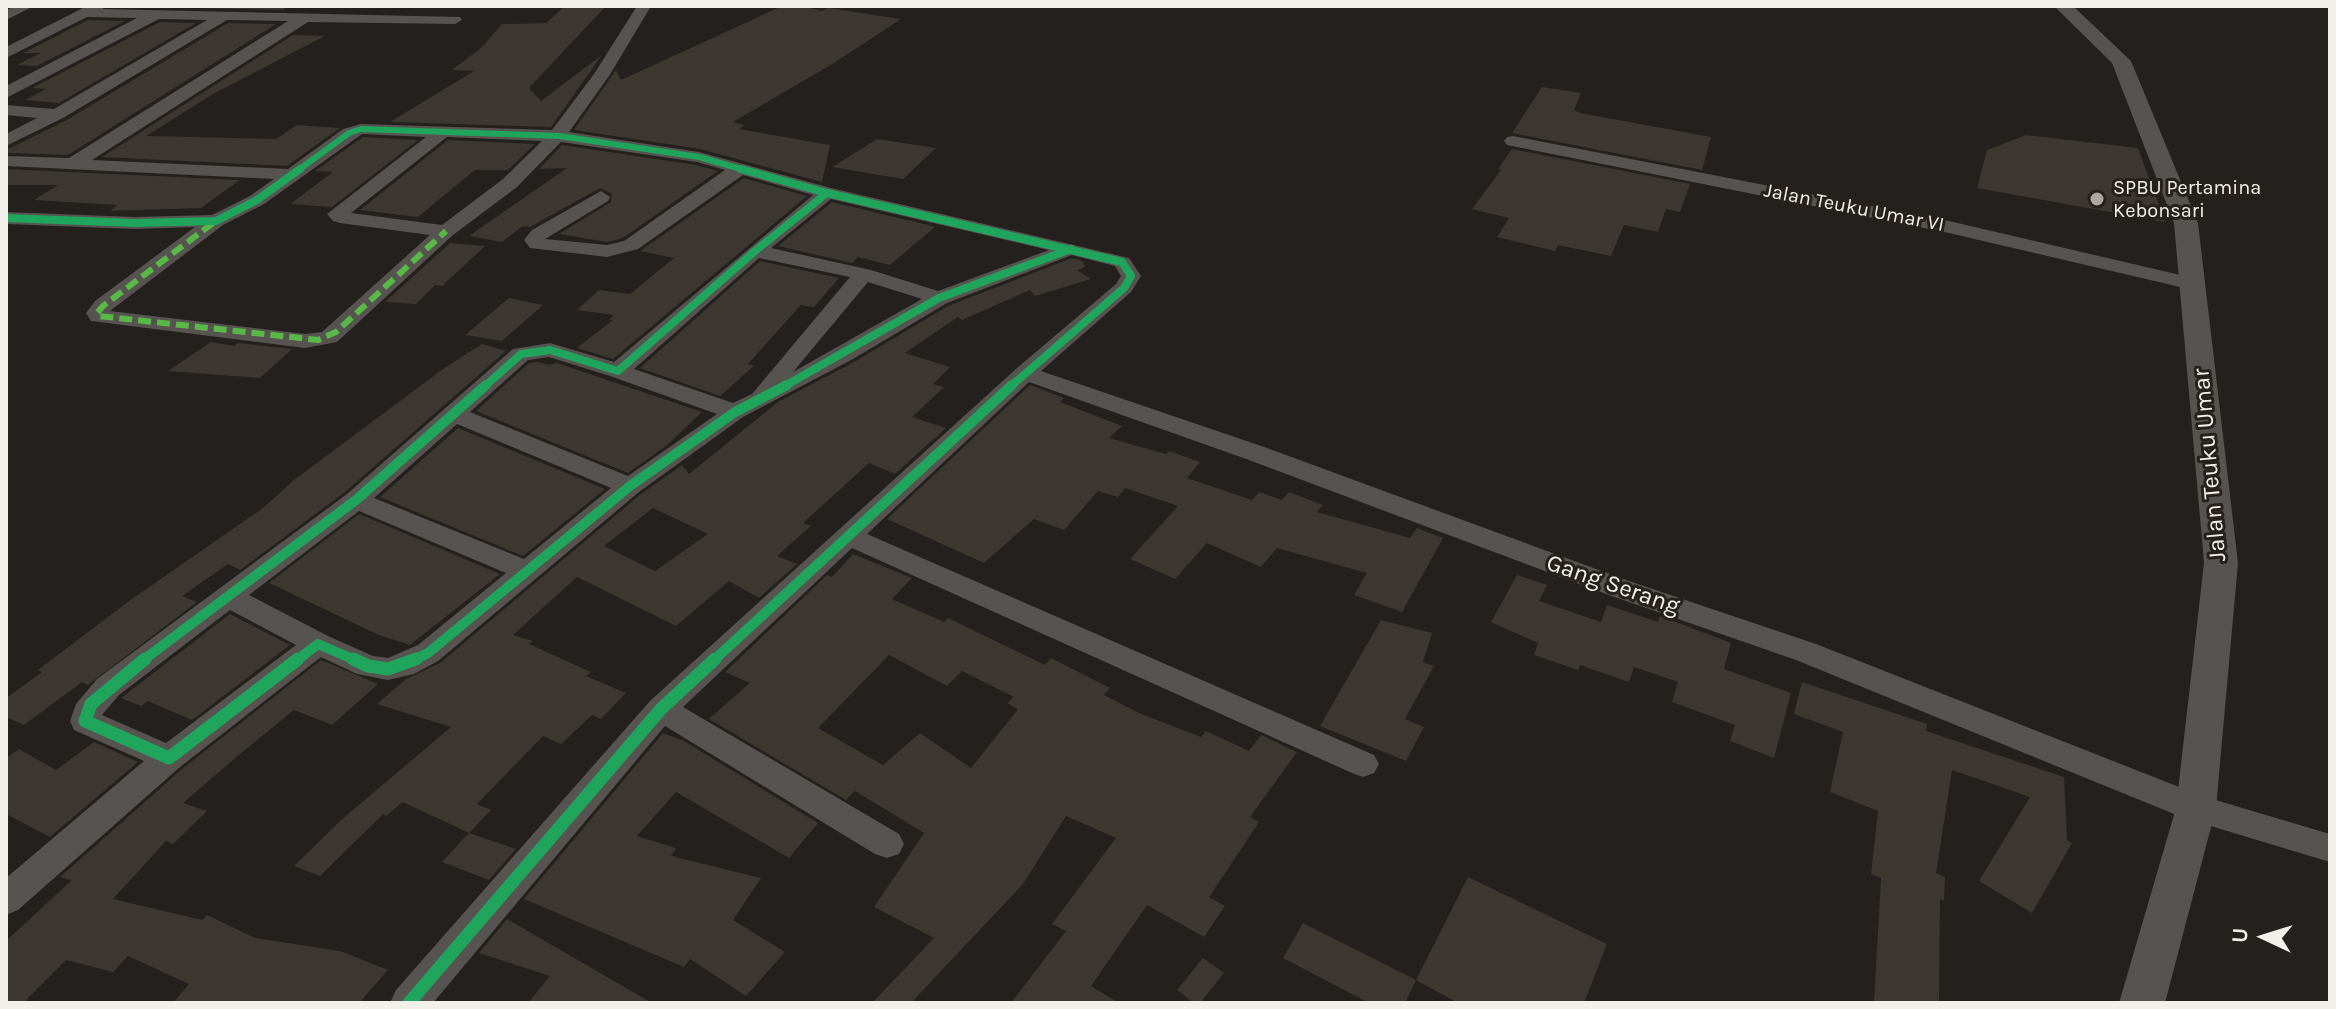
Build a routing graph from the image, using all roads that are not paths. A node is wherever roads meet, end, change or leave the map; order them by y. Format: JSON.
{"nodes":[{"id":1,"x":27,"y":6,"type":"edge"},
{"id":2,"x":321,"y":6,"type":"edge"},
{"id":3,"x":644,"y":6,"type":"edge"},
{"id":4,"x":2063,"y":6,"type":"edge"},
{"id":5,"x":91,"y":9,"type":"edge"},
{"id":6,"x":156,"y":14,"type":"junction"},
{"id":7,"x":6,"y":16,"type":"edge"},
{"id":8,"x":222,"y":17,"type":"junction"},
{"id":9,"x":302,"y":19,"type":"junction"},
{"id":10,"x":455,"y":20,"type":"dead end"},
{"id":11,"x":14,"y":44,"type":"edge"},
{"id":12,"x":6,"y":53,"type":"edge"},
{"id":13,"x":6,"y":93,"type":"edge"},
{"id":14,"x":6,"y":110,"type":"edge"},
{"id":15,"x":57,"y":114,"type":"junction"},
{"id":16,"x":444,"y":131,"type":"junction"},
{"id":17,"x":557,"y":136,"type":"junction"},
{"id":18,"x":6,"y":141,"type":"edge"},
{"id":19,"x":1513,"y":141,"type":"dead end"},
{"id":20,"x":6,"y":161,"type":"edge"},
{"id":21,"x":71,"y":165,"type":"junction"},
{"id":22,"x":739,"y":169,"type":"junction"},
{"id":23,"x":288,"y":174,"type":"junction"},
{"id":24,"x":827,"y":193,"type":"junction"},
{"id":25,"x":601,"y":197,"type":"dead end"},
{"id":26,"x":6,"y":218,"type":"edge"},
{"id":27,"x":216,"y":221,"type":"junction"},
{"id":28,"x":446,"y":231,"type":"junction"},
{"id":29,"x":1071,"y":249,"type":"junction"},
{"id":30,"x":755,"y":251,"type":"junction"},
{"id":31,"x":864,"y":274,"type":"junction"},
{"id":32,"x":2193,"y":284,"type":"junction"},
{"id":33,"x":939,"y":298,"type":"junction"},
{"id":34,"x":618,"y":371,"type":"junction"},
{"id":35,"x":1025,"y":373,"type":"junction"},
{"id":36,"x":744,"y":408,"type":"junction"},
{"id":37,"x":451,"y":413,"type":"junction"},
{"id":38,"x":630,"y":486,"type":"junction"},
{"id":39,"x":356,"y":500,"type":"junction"},
{"id":40,"x":848,"y":536,"type":"junction"},
{"id":41,"x":527,"y":571,"type":"junction"},
{"id":42,"x":230,"y":597,"type":"junction"},
{"id":43,"x":318,"y":644,"type":"junction"},
{"id":44,"x":661,"y":709,"type":"junction"},
{"id":45,"x":169,"y":758,"type":"junction"},
{"id":46,"x":1363,"y":764,"type":"dead end"},
{"id":47,"x":2196,"y":808,"type":"junction"},
{"id":48,"x":887,"y":844,"type":"dead end"},
{"id":49,"x":2330,"y":848,"type":"edge"},
{"id":50,"x":6,"y":899,"type":"edge"},
{"id":51,"x":409,"y":1003,"type":"edge"},
{"id":52,"x":2142,"y":1003,"type":"edge"}],
"edges":[{"from":1,"to":7,"type":"street"},
{"from":2,"to":9,"type":"street"},
{"from":3,"to":17,"type":"street"},
{"from":4,"to":32,"type":"street","name":"Jalan Teuku Umar"},
{"from":5,"to":6,"type":"street"},
{"from":5,"to":11,"type":"street"},
{"from":6,"to":8,"type":"street"},
{"from":6,"to":13,"type":"street"},
{"from":8,"to":9,"type":"street"},
{"from":8,"to":15,"type":"street"},
{"from":9,"to":10,"type":"street"},
{"from":9,"to":21,"type":"street"},
{"from":11,"to":12,"type":"street"},
{"from":14,"to":15,"type":"street"},
{"from":15,"to":18,"type":"street"},
{"from":16,"to":17,"type":"street"},
{"from":16,"to":23,"type":"street"},
{"from":16,"to":28,"type":"street"},
{"from":17,"to":22,"type":"street"},
{"from":17,"to":28,"type":"street"},
{"from":19,"to":32,"type":"street","name":"Jalan Teuku Umar VI"},
{"from":20,"to":21,"type":"street"},
{"from":21,"to":23,"type":"street"},
{"from":22,"to":24,"type":"street"},
{"from":22,"to":25,"type":"street"},
{"from":23,"to":27,"type":"street"},
{"from":24,"to":29,"type":"street"},
{"from":24,"to":30,"type":"street"},
{"from":26,"to":27,"type":"street"},
{"from":27,"to":28,"type":"street"},
{"from":29,"to":33,"type":"street"},
{"from":29,"to":35,"type":"street"},
{"from":30,"to":31,"type":"street"},
{"from":30,"to":34,"type":"street"},
{"from":31,"to":33,"type":"street"},
{"from":31,"to":36,"type":"street"},
{"from":32,"to":47,"type":"street","name":"Jalan Teuku Umar"},
{"from":33,"to":36,"type":"street"},
{"from":34,"to":36,"type":"street"},
{"from":34,"to":37,"type":"street"},
{"from":35,"to":40,"type":"street"},
{"from":35,"to":47,"type":"street","name":"Gang Serang"},
{"from":36,"to":38,"type":"street"},
{"from":37,"to":38,"type":"street"},
{"from":37,"to":39,"type":"street"},
{"from":38,"to":41,"type":"street"},
{"from":39,"to":41,"type":"street"},
{"from":39,"to":42,"type":"street"},
{"from":40,"to":44,"type":"street"},
{"from":40,"to":46,"type":"street"},
{"from":41,"to":43,"type":"street"},
{"from":42,"to":43,"type":"street"},
{"from":42,"to":45,"type":"street"},
{"from":43,"to":45,"type":"street"},
{"from":44,"to":48,"type":"street"},
{"from":44,"to":51,"type":"street"},
{"from":45,"to":50,"type":"street"},
{"from":47,"to":49,"type":"street","name":"Gang Serang"},
{"from":47,"to":52,"type":"street","name":"Jalan Teuku Umar"}]}
